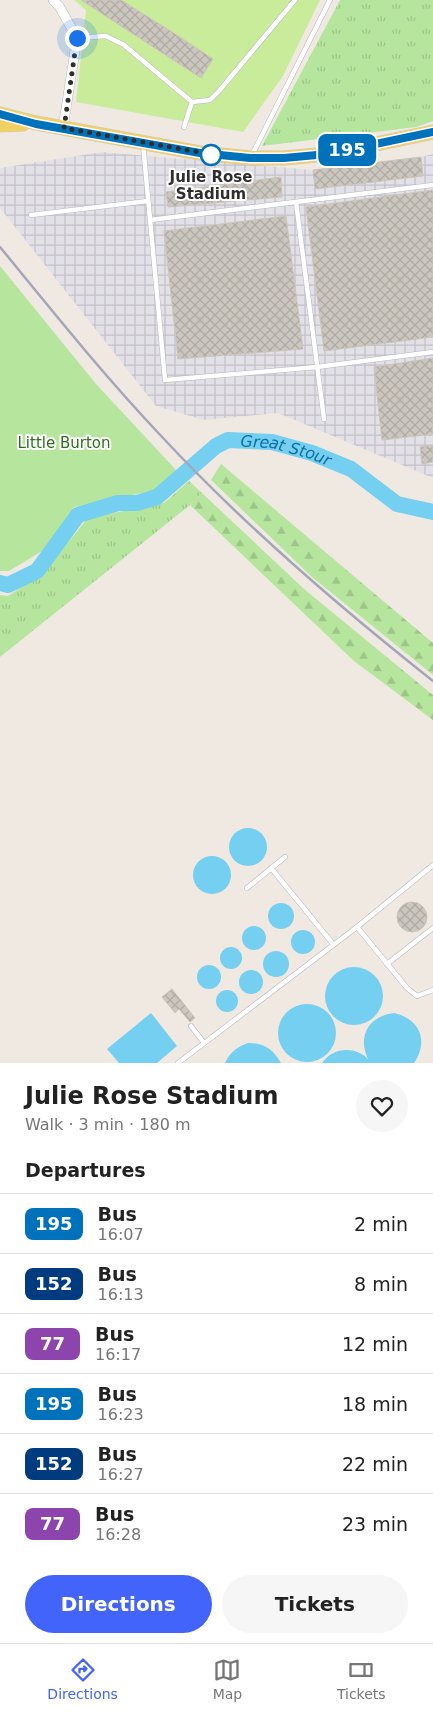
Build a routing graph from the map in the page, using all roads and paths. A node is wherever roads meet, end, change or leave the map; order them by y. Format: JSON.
{"nodes":[{"id":1,"x":53,"y":0,"type":"edge"},
{"id":2,"x":294,"y":0,"type":"edge"},
{"id":3,"x":330,"y":0,"type":"edge"},
{"id":4,"x":77,"y":38,"type":"junction"},
{"id":5,"x":192,"y":102,"type":"junction"},
{"id":6,"x":0,"y":114,"type":"edge"},
{"id":7,"x":36,"y":124,"type":"junction"},
{"id":8,"x":0,"y":125,"type":"edge"},
{"id":9,"x":184,"y":127,"type":"dead end"},
{"id":10,"x":64,"y":128,"type":"junction"},
{"id":11,"x":433,"y":132,"type":"edge"},
{"id":12,"x":143,"y":142,"type":"junction"},
{"id":13,"x":250,"y":158,"type":"junction"},
{"id":14,"x":433,"y":185,"type":"edge"},
{"id":15,"x":148,"y":201,"type":"junction"},
{"id":16,"x":296,"y":202,"type":"junction"},
{"id":17,"x":31,"y":215,"type":"dead end"},
{"id":18,"x":150,"y":220,"type":"junction"},
{"id":19,"x":433,"y":352,"type":"edge"},
{"id":20,"x":317,"y":367,"type":"junction"},
{"id":21,"x":324,"y":420,"type":"dead end"},
{"id":22,"x":285,"y":857,"type":"dead end"},
{"id":23,"x":433,"y":865,"type":"edge"},
{"id":24,"x":271,"y":868,"type":"junction"},
{"id":25,"x":247,"y":888,"type":"dead end"},
{"id":26,"x":357,"y":927,"type":"junction"},
{"id":27,"x":433,"y":928,"type":"edge"},
{"id":28,"x":333,"y":944,"type":"junction"},
{"id":29,"x":387,"y":964,"type":"junction"},
{"id":30,"x":433,"y":990,"type":"edge"},
{"id":31,"x":191,"y":1026,"type":"dead end"},
{"id":32,"x":204,"y":1043,"type":"junction"},
{"id":33,"x":178,"y":1063,"type":"edge"}],
"edges":[{"from":1,"to":4,"type":"street"},
{"from":2,"to":5,"type":"lane"},
{"from":3,"to":13,"type":"lane"},
{"from":4,"to":5,"type":"lane"},
{"from":4,"to":10,"type":"street"},
{"from":5,"to":9,"type":"lane"},
{"from":6,"to":7,"type":"main road"},
{"from":7,"to":8,"type":"main road"},
{"from":7,"to":10,"type":"main road"},
{"from":10,"to":12,"type":"main road"},
{"from":11,"to":13,"type":"main road"},
{"from":12,"to":13,"type":"main road"},
{"from":12,"to":15,"type":"lane"},
{"from":14,"to":16,"type":"lane"},
{"from":15,"to":17,"type":"lane"},
{"from":15,"to":18,"type":"lane"},
{"from":16,"to":18,"type":"lane"},
{"from":16,"to":20,"type":"lane"},
{"from":18,"to":20,"type":"lane"},
{"from":19,"to":20,"type":"lane"},
{"from":20,"to":21,"type":"lane"},
{"from":22,"to":24,"type":"lane"},
{"from":23,"to":26,"type":"lane"},
{"from":24,"to":25,"type":"lane"},
{"from":24,"to":28,"type":"lane"},
{"from":26,"to":28,"type":"lane"},
{"from":26,"to":29,"type":"lane"},
{"from":27,"to":29,"type":"lane"},
{"from":28,"to":32,"type":"lane"},
{"from":29,"to":30,"type":"lane"},
{"from":31,"to":32,"type":"lane"},
{"from":32,"to":33,"type":"lane"}]}
